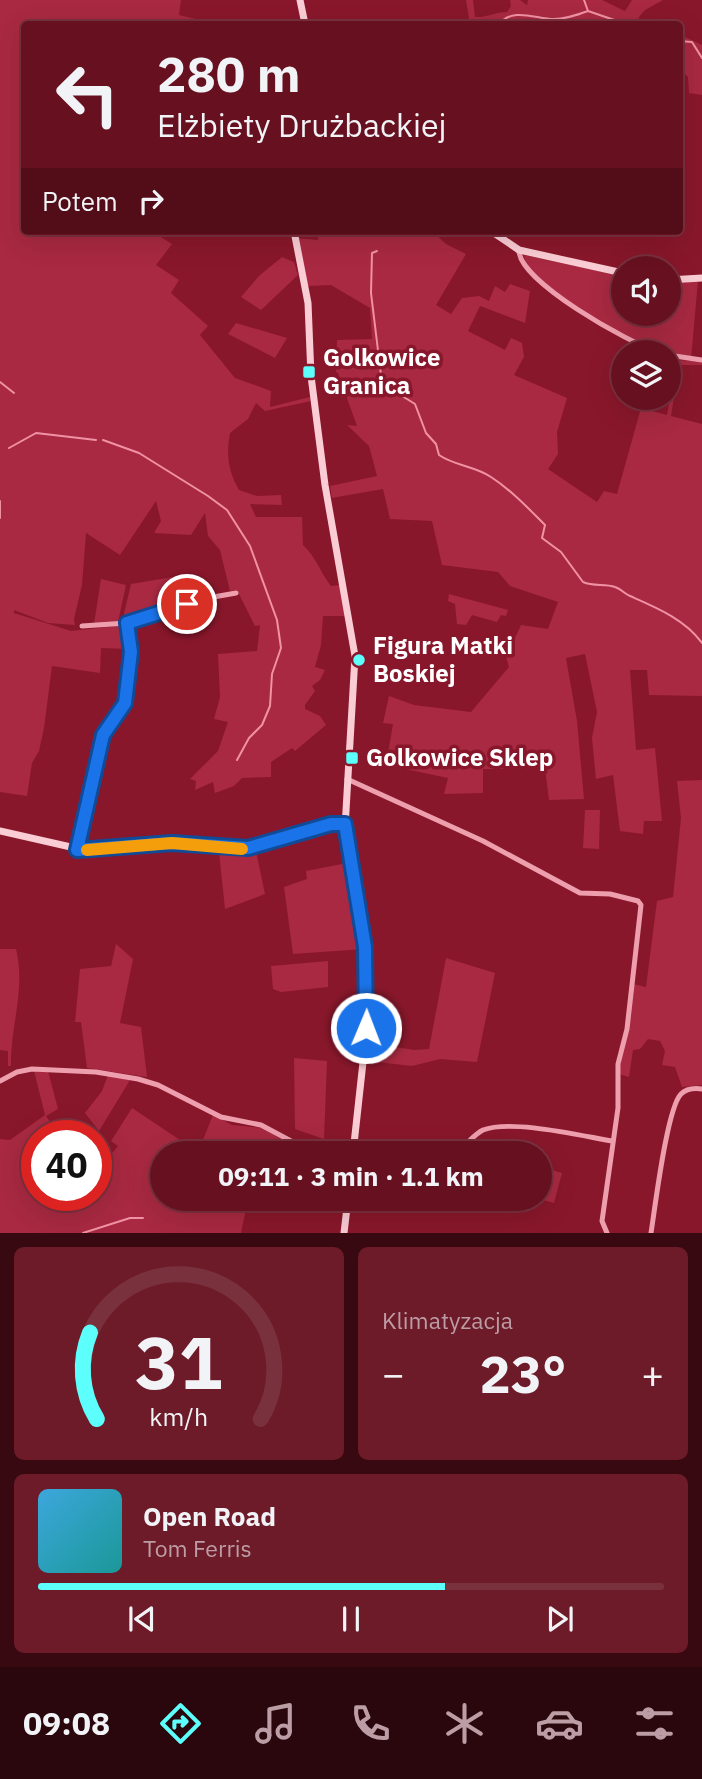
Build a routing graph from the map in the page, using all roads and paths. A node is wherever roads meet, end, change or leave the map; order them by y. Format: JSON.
{"nodes":[{"id":1,"x":300,"y":0,"type":"edge"},
{"id":2,"x":304,"y":21,"type":"edge"},
{"id":3,"x":294,"y":235,"type":"edge"},
{"id":4,"x":497,"y":235,"type":"edge"},
{"id":5,"x":519,"y":250,"type":"junction"},
{"id":6,"x":611,"y":270,"type":"edge"},
{"id":7,"x":702,"y":278,"type":"edge"},
{"id":8,"x":681,"y":279,"type":"edge"},
{"id":9,"x":629,"y":340,"type":"edge"},
{"id":10,"x":681,"y":357,"type":"edge"},
{"id":11,"x":702,"y":360,"type":"edge"},
{"id":12,"x":236,"y":593,"type":"dead end"},
{"id":13,"x":127,"y":623,"type":"junction"},
{"id":14,"x":82,"y":626,"type":"dead end"},
{"id":15,"x":347,"y":779,"type":"junction"},
{"id":16,"x":345,"y":824,"type":"junction"},
{"id":17,"x":0,"y":831,"type":"edge"},
{"id":18,"x":77,"y":850,"type":"junction"},
{"id":19,"x":0,"y":1081,"type":"edge"},
{"id":20,"x":702,"y":1089,"type":"edge"},
{"id":21,"x":288,"y":1141,"type":"edge"},
{"id":22,"x":355,"y":1141,"type":"edge"},
{"id":23,"x":469,"y":1141,"type":"edge"},
{"id":24,"x":612,"y":1141,"type":"junction"},
{"id":25,"x":347,"y":1211,"type":"edge"},
{"id":26,"x":344,"y":1233,"type":"edge"},
{"id":27,"x":607,"y":1233,"type":"edge"},
{"id":28,"x":650,"y":1233,"type":"edge"}],
"edges":[{"from":1,"to":2,"type":"street"},
{"from":3,"to":15,"type":"street"},
{"from":4,"to":5,"type":"street"},
{"from":5,"to":6,"type":"street"},
{"from":5,"to":9,"type":"street"},
{"from":7,"to":8,"type":"street"},
{"from":10,"to":11,"type":"street"},
{"from":12,"to":13,"type":"street"},
{"from":13,"to":14,"type":"street"},
{"from":13,"to":18,"type":"street"},
{"from":15,"to":16,"type":"street"},
{"from":15,"to":24,"type":"street"},
{"from":16,"to":18,"type":"street"},
{"from":16,"to":22,"type":"street"},
{"from":17,"to":18,"type":"street"},
{"from":19,"to":21,"type":"street"},
{"from":20,"to":28,"type":"street"},
{"from":23,"to":24,"type":"street"},
{"from":24,"to":27,"type":"street"},
{"from":25,"to":26,"type":"street"}]}
